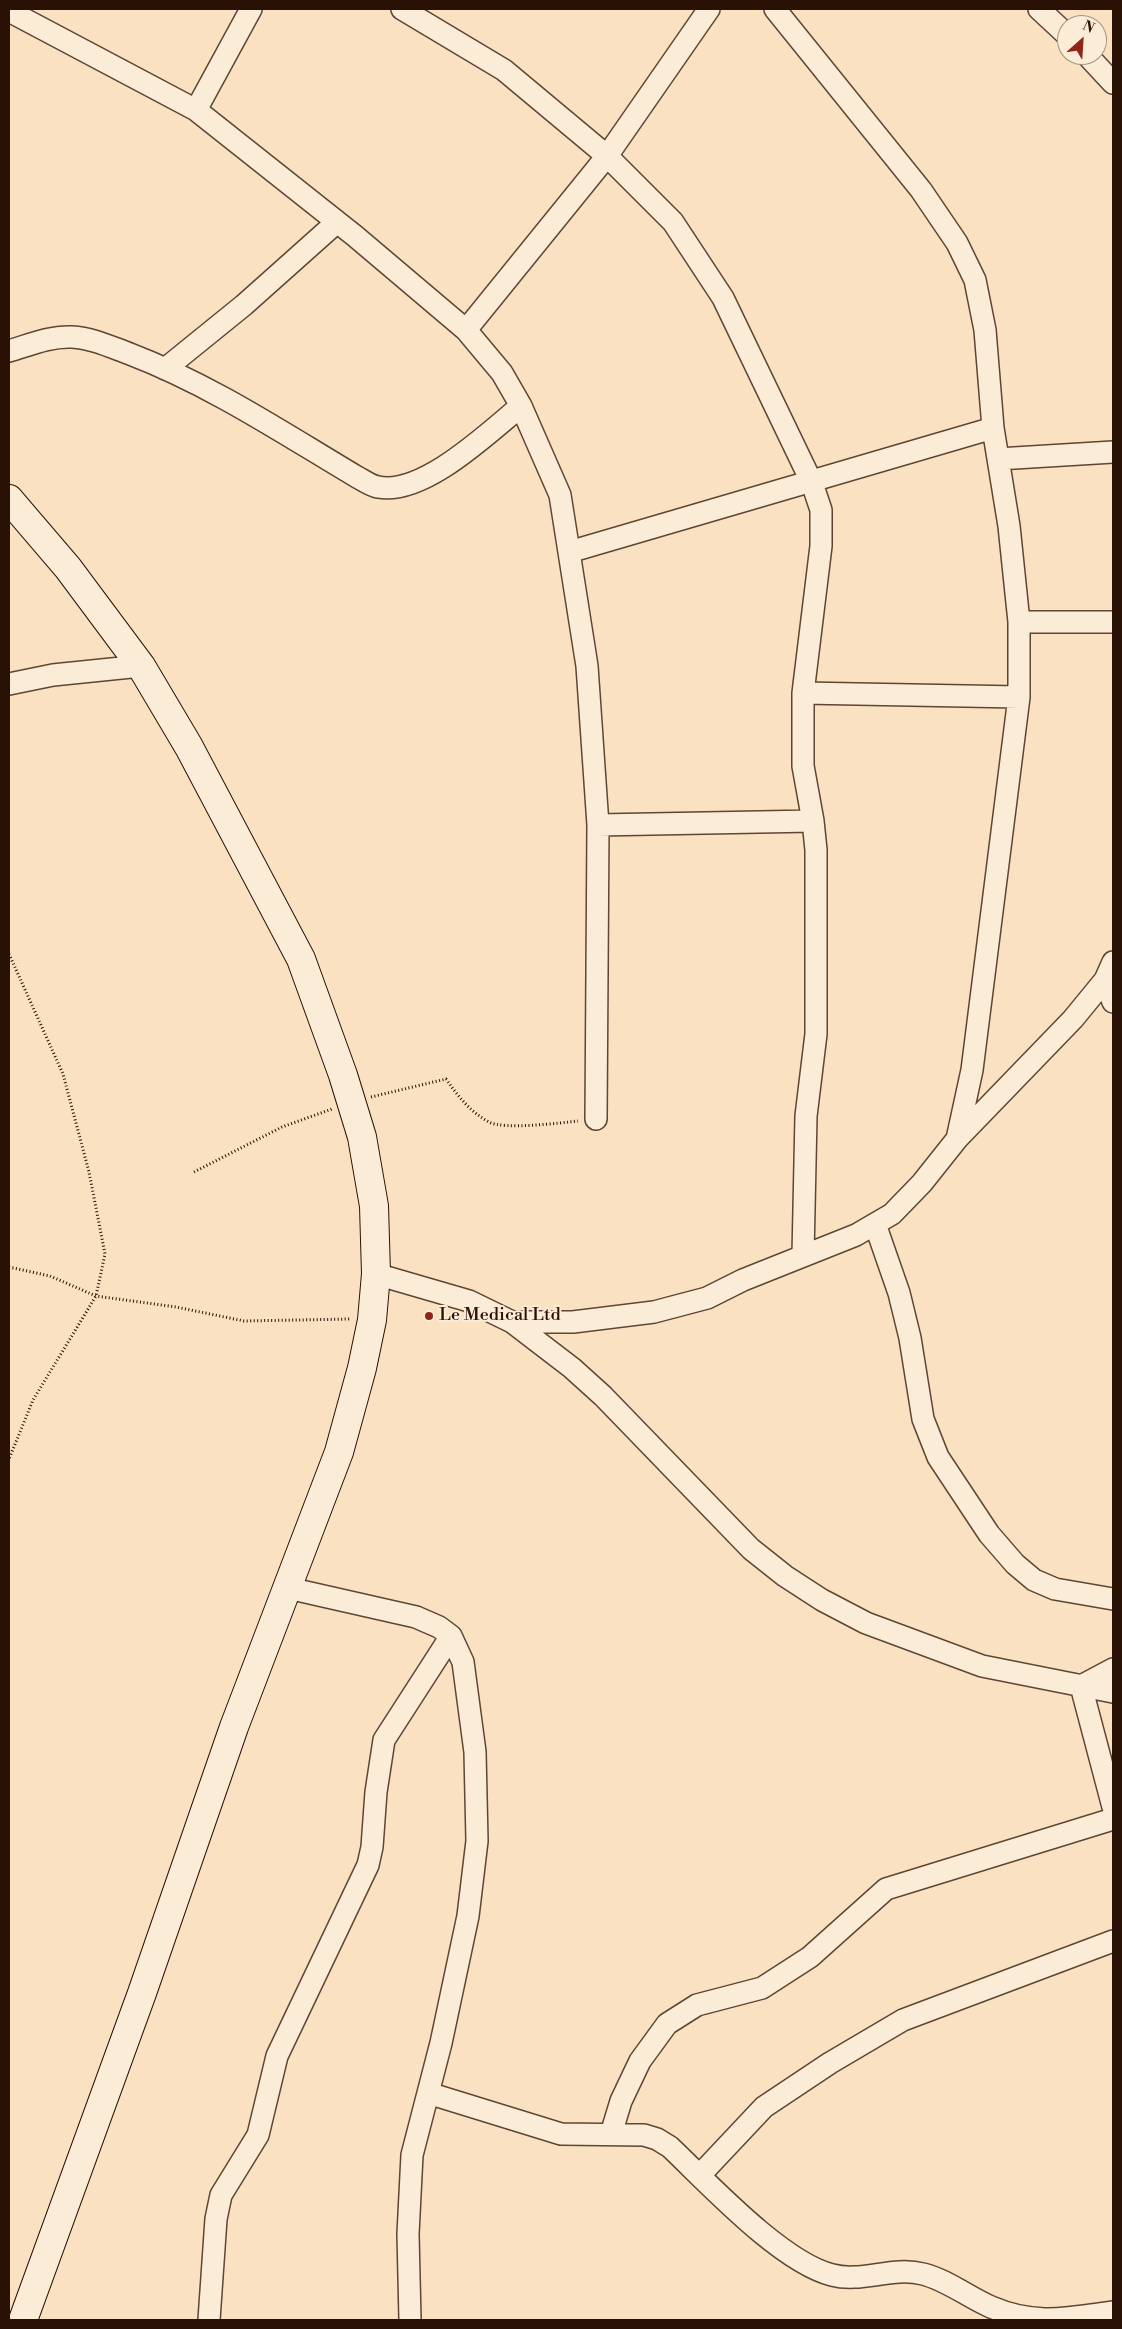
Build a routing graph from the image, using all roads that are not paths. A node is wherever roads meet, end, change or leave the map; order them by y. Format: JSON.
{"nodes":[{"id":1,"x":251,"y":9,"type":"edge"},
{"id":2,"x":402,"y":9,"type":"edge"},
{"id":3,"x":709,"y":9,"type":"edge"},
{"id":4,"x":775,"y":9,"type":"edge"},
{"id":5,"x":1039,"y":9,"type":"edge"},
{"id":6,"x":9,"y":11,"type":"edge"},
{"id":7,"x":1057,"y":26,"type":"edge"},
{"id":8,"x":1096,"y":65,"type":"edge"},
{"id":9,"x":1113,"y":83,"type":"edge"},
{"id":10,"x":196,"y":110,"type":"junction"},
{"id":11,"x":607,"y":156,"type":"junction"},
{"id":12,"x":337,"y":222,"type":"junction"},
{"id":13,"x":466,"y":330,"type":"junction"},
{"id":14,"x":9,"y":351,"type":"edge"},
{"id":15,"x":165,"y":369,"type":"junction"},
{"id":16,"x":521,"y":406,"type":"junction"},
{"id":17,"x":993,"y":428,"type":"junction"},
{"id":18,"x":1113,"y":452,"type":"edge"},
{"id":19,"x":998,"y":459,"type":"junction"},
{"id":20,"x":812,"y":482,"type":"junction"},
{"id":21,"x":9,"y":499,"type":"edge"},
{"id":22,"x":570,"y":552,"type":"junction"},
{"id":23,"x":1019,"y":622,"type":"junction"},
{"id":24,"x":1113,"y":622,"type":"edge"},
{"id":25,"x":141,"y":666,"type":"junction"},
{"id":26,"x":9,"y":684,"type":"edge"},
{"id":27,"x":803,"y":693,"type":"junction"},
{"id":28,"x":1019,"y":697,"type":"junction"},
{"id":29,"x":812,"y":821,"type":"junction"},
{"id":30,"x":598,"y":825,"type":"junction"},
{"id":31,"x":1109,"y":971,"type":"edge"},
{"id":32,"x":1113,"y":1002,"type":"edge"},
{"id":33,"x":596,"y":1120,"type":"road end"},
{"id":34,"x":957,"y":1139,"type":"junction"},
{"id":35,"x":875,"y":1224,"type":"junction"},
{"id":36,"x":803,"y":1256,"type":"junction"},
{"id":37,"x":376,"y":1274,"type":"junction"},
{"id":38,"x":512,"y":1322,"type":"junction"},
{"id":39,"x":288,"y":1588,"type":"junction"},
{"id":40,"x":1113,"y":1599,"type":"edge"},
{"id":41,"x":451,"y":1636,"type":"junction"},
{"id":42,"x":1113,"y":1669,"type":"edge"},
{"id":43,"x":1081,"y":1686,"type":"junction"},
{"id":44,"x":1113,"y":1692,"type":"edge"},
{"id":45,"x":1113,"y":1807,"type":"edge"},
{"id":46,"x":1113,"y":1819,"type":"edge"},
{"id":47,"x":1113,"y":1941,"type":"edge"},
{"id":48,"x":428,"y":2094,"type":"junction"},
{"id":49,"x":611,"y":2134,"type":"junction"},
{"id":50,"x":700,"y":2176,"type":"junction"},
{"id":51,"x":1113,"y":2312,"type":"edge"},
{"id":52,"x":23,"y":2320,"type":"edge"},
{"id":53,"x":209,"y":2320,"type":"edge"},
{"id":54,"x":410,"y":2320,"type":"edge"}],
"edges":[{"from":1,"to":10,"type":"street"},
{"from":2,"to":11,"type":"street"},
{"from":3,"to":11,"type":"street"},
{"from":4,"to":17,"type":"street"},
{"from":5,"to":7,"type":"street"},
{"from":6,"to":10,"type":"street"},
{"from":8,"to":9,"type":"street"},
{"from":10,"to":12,"type":"street"},
{"from":11,"to":13,"type":"street"},
{"from":11,"to":20,"type":"street"},
{"from":12,"to":13,"type":"street"},
{"from":12,"to":15,"type":"street"},
{"from":13,"to":16,"type":"street"},
{"from":14,"to":15,"type":"street"},
{"from":15,"to":16,"type":"street"},
{"from":16,"to":22,"type":"street"},
{"from":17,"to":19,"type":"street"},
{"from":17,"to":20,"type":"street"},
{"from":18,"to":19,"type":"street"},
{"from":19,"to":23,"type":"street"},
{"from":20,"to":22,"type":"street"},
{"from":20,"to":27,"type":"street"},
{"from":21,"to":25,"type":"main road"},
{"from":22,"to":30,"type":"street"},
{"from":23,"to":24,"type":"street"},
{"from":23,"to":28,"type":"street"},
{"from":25,"to":26,"type":"street"},
{"from":25,"to":37,"type":"main road"},
{"from":27,"to":28,"type":"street"},
{"from":27,"to":29,"type":"street"},
{"from":28,"to":34,"type":"street"},
{"from":29,"to":30,"type":"street"},
{"from":29,"to":36,"type":"street"},
{"from":30,"to":33,"type":"street"},
{"from":31,"to":32,"type":"street"},
{"from":31,"to":34,"type":"street"},
{"from":34,"to":35,"type":"street"},
{"from":35,"to":36,"type":"street"},
{"from":35,"to":40,"type":"street"},
{"from":36,"to":38,"type":"street"},
{"from":37,"to":38,"type":"street"},
{"from":37,"to":39,"type":"main road"},
{"from":38,"to":43,"type":"street"},
{"from":39,"to":41,"type":"street"},
{"from":39,"to":52,"type":"main road"},
{"from":41,"to":48,"type":"street"},
{"from":41,"to":53,"type":"street"},
{"from":42,"to":43,"type":"street"},
{"from":43,"to":44,"type":"street"},
{"from":43,"to":45,"type":"street"},
{"from":46,"to":49,"type":"street"},
{"from":47,"to":50,"type":"street"},
{"from":48,"to":49,"type":"street"},
{"from":48,"to":54,"type":"street"},
{"from":49,"to":50,"type":"street"},
{"from":50,"to":51,"type":"street"}]}
